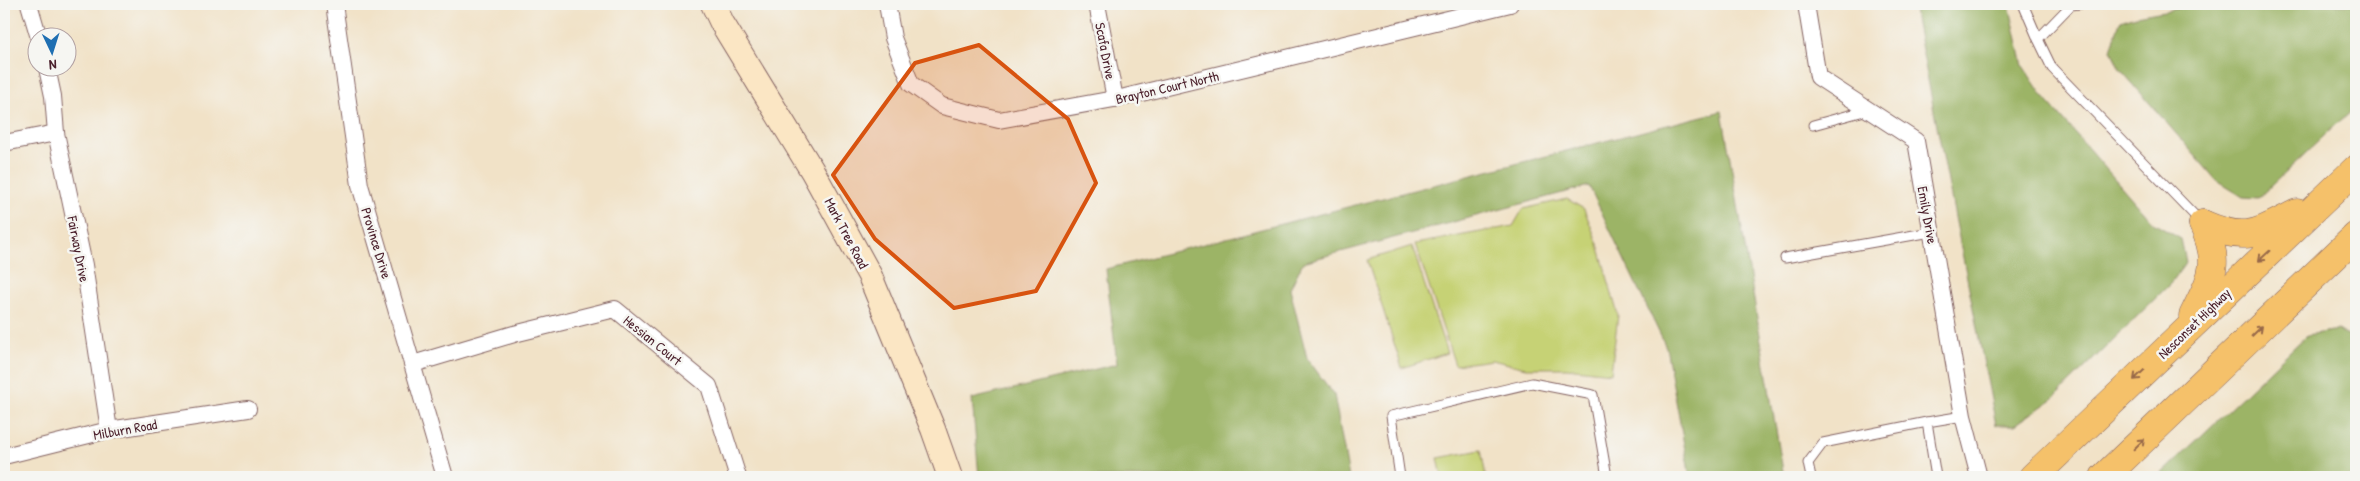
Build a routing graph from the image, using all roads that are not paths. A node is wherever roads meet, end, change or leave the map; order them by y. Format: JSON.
{"nodes":[{"id":1,"x":29,"y":4,"type":"edge"},
{"id":2,"x":334,"y":4,"type":"edge"},
{"id":3,"x":713,"y":4,"type":"edge"},
{"id":4,"x":887,"y":4,"type":"edge"},
{"id":5,"x":1097,"y":4,"type":"edge"},
{"id":6,"x":1510,"y":4,"type":"edge"},
{"id":7,"x":1806,"y":4,"type":"edge"},
{"id":8,"x":2023,"y":4,"type":"edge"},
{"id":9,"x":2080,"y":4,"type":"edge"},
{"id":10,"x":36,"y":28,"type":"edge"},
{"id":11,"x":2038,"y":39,"type":"junction"},
{"id":12,"x":49,"y":78,"type":"edge"},
{"id":13,"x":1115,"y":99,"type":"junction"},
{"id":14,"x":1868,"y":110,"type":"junction"},
{"id":15,"x":1813,"y":125,"type":"dead end"},
{"id":16,"x":56,"y":134,"type":"junction"},
{"id":17,"x":4,"y":143,"type":"edge"},
{"id":18,"x":2356,"y":169,"type":"edge"},
{"id":19,"x":2325,"y":199,"type":"junction"},
{"id":20,"x":2203,"y":224,"type":"junction"},
{"id":21,"x":1931,"y":232,"type":"junction"},
{"id":22,"x":2356,"y":236,"type":"edge"},
{"id":23,"x":1785,"y":258,"type":"dead end"},
{"id":24,"x":2187,"y":329,"type":"junction"},
{"id":25,"x":414,"y":364,"type":"junction"},
{"id":26,"x":248,"y":409,"type":"dead end"},
{"id":27,"x":1963,"y":416,"type":"junction"},
{"id":28,"x":1927,"y":422,"type":"junction"},
{"id":29,"x":109,"y":430,"type":"junction"},
{"id":30,"x":4,"y":456,"type":"edge"},
{"id":31,"x":445,"y":477,"type":"edge"},
{"id":32,"x":738,"y":477,"type":"edge"},
{"id":33,"x":950,"y":477,"type":"edge"},
{"id":34,"x":1400,"y":477,"type":"edge"},
{"id":35,"x":1607,"y":477,"type":"edge"},
{"id":36,"x":1811,"y":477,"type":"edge"},
{"id":37,"x":1936,"y":477,"type":"edge"},
{"id":38,"x":1979,"y":477,"type":"edge"},
{"id":39,"x":2033,"y":477,"type":"edge"},
{"id":40,"x":2104,"y":477,"type":"edge"}],
"edges":[{"from":1,"to":10,"type":"street"},
{"from":2,"to":25,"type":"street","name":"Province Drive"},
{"from":3,"to":33,"type":"main road","name":"Mark Tree Road"},
{"from":4,"to":13,"type":"street","name":"Brayton Court North"},
{"from":5,"to":13,"type":"street","name":"Scafa Drive"},
{"from":6,"to":13,"type":"street","name":"Brayton Court North"},
{"from":7,"to":14,"type":"street","name":"Emily Drive"},
{"from":8,"to":11,"type":"lane"},
{"from":9,"to":11,"type":"lane"},
{"from":11,"to":20,"type":"lane"},
{"from":12,"to":16,"type":"street","name":"Fairway Drive"},
{"from":14,"to":15,"type":"lane"},
{"from":14,"to":21,"type":"street","name":"Emily Drive"},
{"from":16,"to":17,"type":"street"},
{"from":16,"to":29,"type":"street","name":"Fairway Drive"},
{"from":18,"to":19,"type":"highway","name":"Nesconset Highway"},
{"from":19,"to":20,"type":"highway"},
{"from":19,"to":24,"type":"highway","name":"Nesconset Highway","one_way":true},
{"from":20,"to":24,"type":"highway"},
{"from":21,"to":23,"type":"lane"},
{"from":21,"to":27,"type":"street","name":"Emily Drive"},
{"from":40,"to":22,"type":"highway","one_way":true},
{"from":24,"to":39,"type":"highway","name":"Nesconset Highway","one_way":true},
{"from":25,"to":31,"type":"street","name":"Province Drive"},
{"from":25,"to":32,"type":"street","name":"Hessian Court"},
{"from":26,"to":29,"type":"street","name":"Milburn Road"},
{"from":27,"to":28,"type":"lane"},
{"from":27,"to":38,"type":"street","name":"Emily Drive"},
{"from":28,"to":36,"type":"lane"},
{"from":28,"to":37,"type":"lane"},
{"from":29,"to":30,"type":"street","name":"Milburn Road"},
{"from":34,"to":35,"type":"lane"}]}
